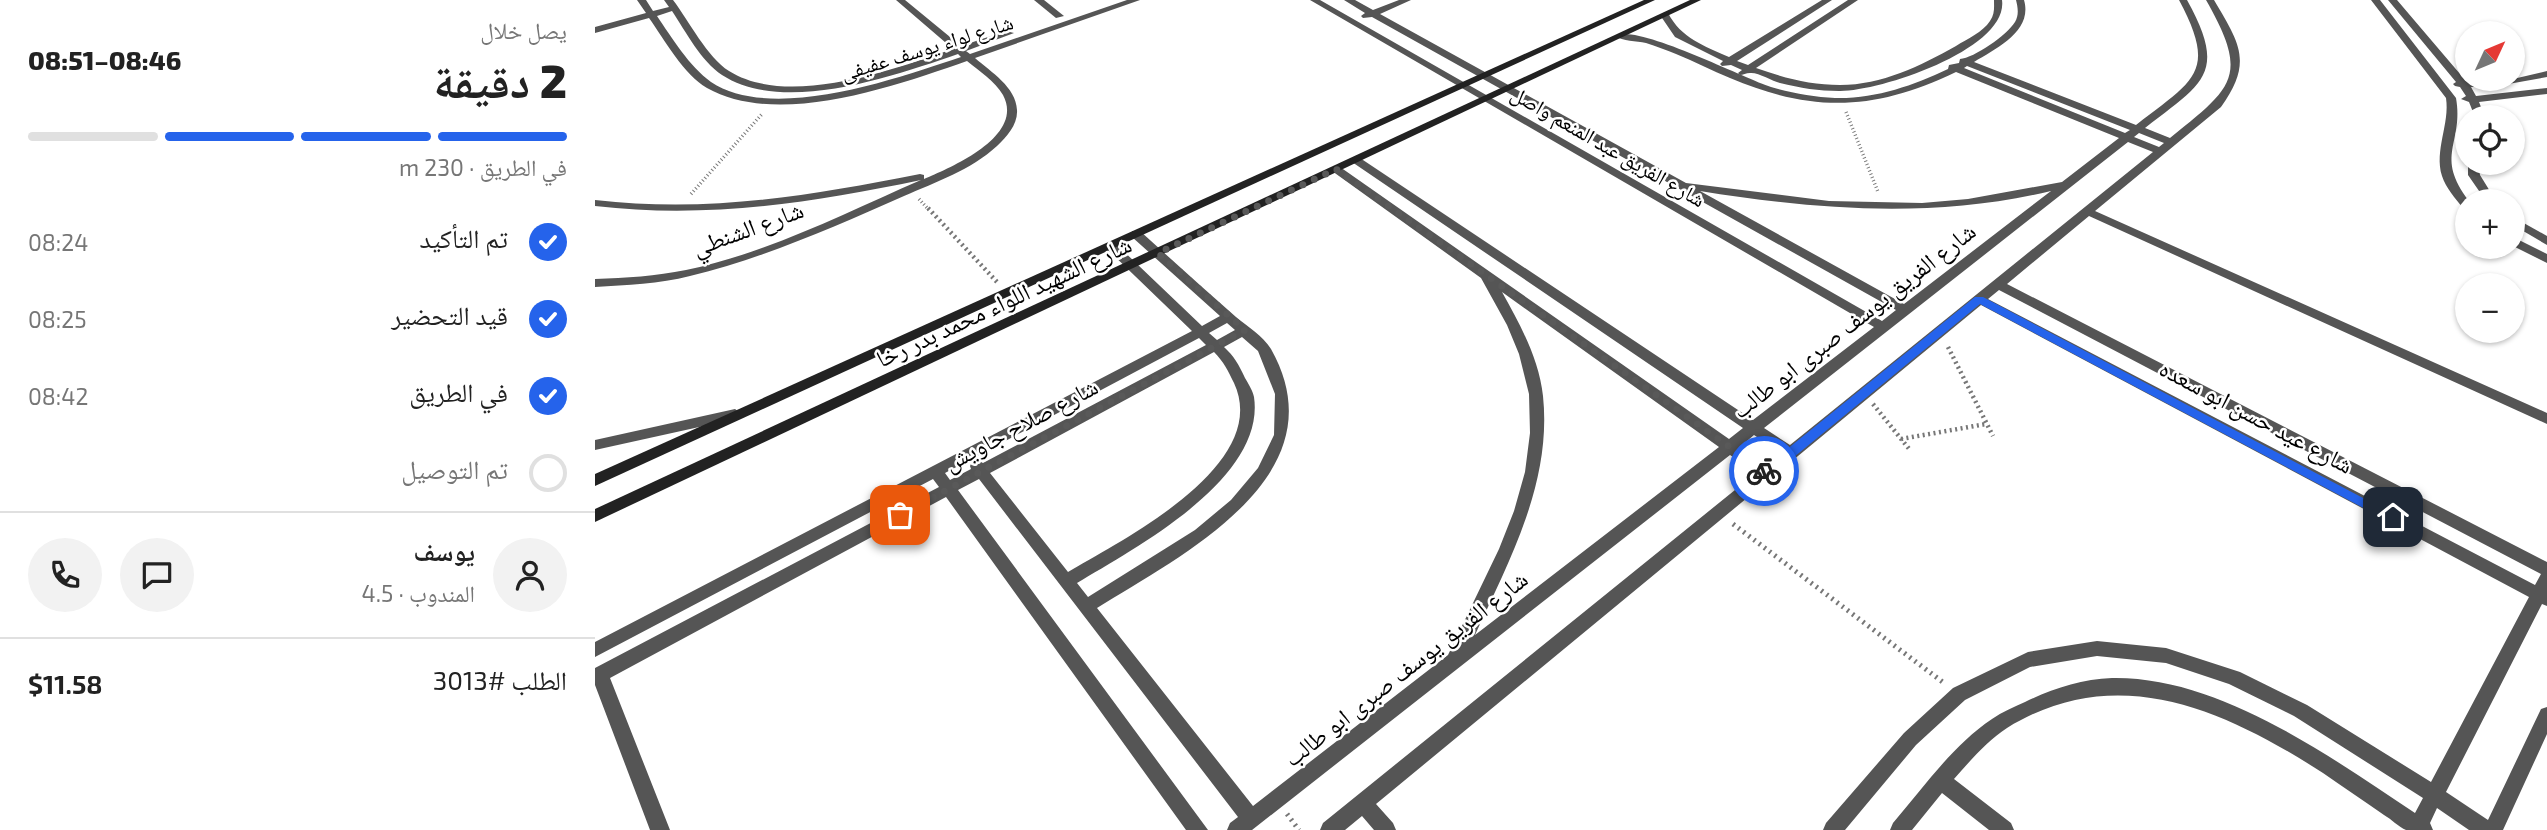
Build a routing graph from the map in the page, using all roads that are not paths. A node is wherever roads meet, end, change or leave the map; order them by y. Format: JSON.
{"nodes":[{"id":1,"x":900,"y":0,"type":"edge"},
{"id":2,"x":1038,"y":0,"type":"edge"},
{"id":3,"x":1107,"y":0,"type":"edge"},
{"id":4,"x":1136,"y":0,"type":"edge"},
{"id":5,"x":1314,"y":0,"type":"edge"},
{"id":6,"x":1374,"y":0,"type":"edge"},
{"id":7,"x":1407,"y":0,"type":"edge"},
{"id":8,"x":1651,"y":0,"type":"edge"},
{"id":9,"x":1697,"y":0,"type":"edge"},
{"id":10,"x":1828,"y":0,"type":"edge"},
{"id":11,"x":1854,"y":0,"type":"edge"},
{"id":12,"x":2183,"y":0,"type":"edge"},
{"id":13,"x":2210,"y":0,"type":"edge"},
{"id":14,"x":2376,"y":0,"type":"edge"},
{"id":15,"x":2392,"y":0,"type":"edge"},
{"id":16,"x":1999,"y":2,"type":"edge"},
{"id":17,"x":670,"y":3,"type":"edge"},
{"id":18,"x":1353,"y":3,"type":"edge"},
{"id":19,"x":2021,"y":4,"type":"edge"},
{"id":20,"x":647,"y":7,"type":"edge"},
{"id":21,"x":1338,"y":14,"type":"junction"},
{"id":22,"x":1372,"y":14,"type":"junction"},
{"id":23,"x":1665,"y":15,"type":"junction"},
{"id":24,"x":1059,"y":16,"type":"junction"},
{"id":25,"x":595,"y":22,"type":"edge"},
{"id":26,"x":1352,"y":22,"type":"junction"},
{"id":27,"x":595,"y":30,"type":"edge"},
{"id":28,"x":1988,"y":30,"type":"junction"},
{"id":29,"x":1621,"y":36,"type":"junction"},
{"id":30,"x":2007,"y":36,"type":"junction"},
{"id":31,"x":963,"y":53,"type":"junction"},
{"id":32,"x":1949,"y":55,"type":"junction"},
{"id":33,"x":1730,"y":61,"type":"junction"},
{"id":34,"x":1938,"y":61,"type":"junction"},
{"id":35,"x":1968,"y":62,"type":"junction"},
{"id":36,"x":1717,"y":69,"type":"junction"},
{"id":37,"x":1748,"y":69,"type":"junction"},
{"id":38,"x":1957,"y":69,"type":"junction"},
{"id":39,"x":2547,"y":74,"type":"edge"},
{"id":40,"x":2455,"y":75,"type":"edge"},
{"id":41,"x":1484,"y":76,"type":"junction"},
{"id":42,"x":1735,"y":77,"type":"junction"},
{"id":43,"x":2525,"y":78,"type":"edge"},
{"id":44,"x":2442,"y":83,"type":"junction"},
{"id":45,"x":2455,"y":84,"type":"edge"},
{"id":46,"x":1463,"y":85,"type":"junction"},
{"id":47,"x":1507,"y":89,"type":"junction"},
{"id":48,"x":2468,"y":91,"type":"edge"},
{"id":49,"x":2547,"y":91,"type":"edge"},
{"id":50,"x":2451,"y":98,"type":"junction"},
{"id":51,"x":1486,"y":99,"type":"junction"},
{"id":52,"x":2474,"y":99,"type":"junction"},
{"id":53,"x":2476,"y":105,"type":"edge"},
{"id":54,"x":2132,"y":134,"type":"junction"},
{"id":55,"x":2165,"y":147,"type":"junction"},
{"id":56,"x":1356,"y":160,"type":"junction"},
{"id":57,"x":1336,"y":169,"type":"junction"},
{"id":58,"x":949,"y":172,"type":"junction"},
{"id":59,"x":2069,"y":183,"type":"junction"},
{"id":60,"x":1676,"y":184,"type":"junction"},
{"id":61,"x":2455,"y":190,"type":"edge"},
{"id":62,"x":595,"y":203,"type":"edge"},
{"id":63,"x":2087,"y":211,"type":"junction"},
{"id":64,"x":2525,"y":228,"type":"edge"},
{"id":65,"x":1136,"y":234,"type":"junction"},
{"id":66,"x":2547,"y":242,"type":"edge"},
{"id":67,"x":1111,"y":246,"type":"junction"},
{"id":68,"x":2525,"y":247,"type":"edge"},
{"id":69,"x":1158,"y":253,"type":"junction"},
{"id":70,"x":2547,"y":259,"type":"edge"},
{"id":71,"x":1131,"y":265,"type":"junction"},
{"id":72,"x":1485,"y":274,"type":"junction"},
{"id":73,"x":595,"y":283,"type":"edge"},
{"id":74,"x":1997,"y":284,"type":"junction"},
{"id":75,"x":1979,"y":299,"type":"junction"},
{"id":76,"x":1905,"y":310,"type":"junction"},
{"id":77,"x":1229,"y":317,"type":"junction"},
{"id":78,"x":1883,"y":327,"type":"junction"},
{"id":79,"x":1245,"y":330,"type":"junction"},
{"id":80,"x":1201,"y":331,"type":"junction"},
{"id":81,"x":1216,"y":346,"type":"junction"},
{"id":82,"x":743,"y":412,"type":"junction"},
{"id":83,"x":2547,"y":419,"type":"edge"},
{"id":84,"x":1754,"y":428,"type":"junction"},
{"id":85,"x":595,"y":445,"type":"edge"},
{"id":86,"x":1730,"y":447,"type":"junction"},
{"id":87,"x":1791,"y":453,"type":"junction"},
{"id":88,"x":968,"y":455,"type":"junction"},
{"id":89,"x":936,"y":472,"type":"junction"},
{"id":90,"x":982,"y":472,"type":"junction"},
{"id":91,"x":1766,"y":473,"type":"junction"},
{"id":92,"x":595,"y":480,"type":"edge"},
{"id":93,"x":948,"y":489,"type":"junction"},
{"id":94,"x":595,"y":516,"type":"edge"},
{"id":95,"x":2547,"y":569,"type":"edge"},
{"id":96,"x":1066,"y":581,"type":"junction"},
{"id":97,"x":2544,"y":590,"type":"edge"},
{"id":98,"x":1086,"y":607,"type":"junction"},
{"id":99,"x":595,"y":649,"type":"edge"},
{"id":100,"x":1454,"y":661,"type":"junction"},
{"id":101,"x":598,"y":676,"type":"edge"},
{"id":102,"x":2547,"y":715,"type":"edge"},
{"id":103,"x":1942,"y":781,"type":"junction"},
{"id":104,"x":2434,"y":796,"type":"junction"},
{"id":105,"x":1363,"y":803,"type":"junction"},
{"id":106,"x":1244,"y":825,"type":"edge"},
{"id":107,"x":2419,"y":829,"type":"edge"},
{"id":108,"x":660,"y":830,"type":"edge"},
{"id":109,"x":1198,"y":830,"type":"edge"},
{"id":110,"x":1330,"y":830,"type":"edge"},
{"id":111,"x":1386,"y":830,"type":"edge"},
{"id":112,"x":1833,"y":830,"type":"edge"},
{"id":113,"x":1901,"y":830,"type":"edge"},
{"id":114,"x":2004,"y":830,"type":"edge"},
{"id":115,"x":2486,"y":830,"type":"edge"},
{"id":116,"x":2493,"y":830,"type":"edge"}],
"edges":[{"from":1,"to":31,"type":"street"},
{"from":2,"to":24,"type":"street"},
{"from":3,"to":24,"type":"street","name":"شارع لواء يوسف عفيفى"},
{"from":4,"to":31,"type":"street","name":"شارع لواء يوسف عفيفى"},
{"from":5,"to":21,"type":"street","name":"شارع الفريق عبد المنعم واصل"},
{"from":6,"to":18,"type":"street"},
{"from":7,"to":22,"type":"street"},
{"from":8,"to":41,"type":"street","name":"شارع الشهيد اللواء محمد بدر رخا"},
{"from":9,"to":23,"type":"street","name":"شارع الشهيد اللواء محمد بدر رخا"},
{"from":10,"to":33,"type":"street"},
{"from":11,"to":37,"type":"street"},
{"from":12,"to":54,"type":"street","name":"شارع الفريق يوسف صبرى ابو طالب"},
{"from":13,"to":55,"type":"street"},
{"from":14,"to":44,"type":"street"},
{"from":15,"to":40,"type":"street"},
{"from":16,"to":19,"type":"street"},
{"from":16,"to":28,"type":"street"},
{"from":17,"to":20,"type":"street"},
{"from":17,"to":31,"type":"street","name":"شارع لواء يوسف عفيفى"},
{"from":18,"to":21,"type":"street"},
{"from":18,"to":22,"type":"street","name":"شارع الفريق عبد المنعم واصل"},
{"from":19,"to":30,"type":"street"},
{"from":20,"to":25,"type":"street"},
{"from":20,"to":27,"type":"street"},
{"from":20,"to":31,"type":"street","name":"شارع لواء يوسف عفيفى"},
{"from":21,"to":26,"type":"street","name":"شارع الفريق عبد المنعم واصل"},
{"from":22,"to":26,"type":"street"},
{"from":22,"to":41,"type":"street","name":"شارع الفريق عبد المنعم واصل"},
{"from":23,"to":29,"type":"street","name":"شارع الشهيد اللواء محمد بدر رخا"},
{"from":23,"to":33,"type":"street"},
{"from":24,"to":31,"type":"street","name":"شارع لواء يوسف عفيفى"},
{"from":26,"to":46,"type":"street","name":"شارع الفريق عبد المنعم واصل"},
{"from":28,"to":30,"type":"street"},
{"from":28,"to":32,"type":"street"},
{"from":29,"to":36,"type":"street"},
{"from":29,"to":47,"type":"street","name":"شارع الشهيد اللواء محمد بدر رخا"},
{"from":30,"to":35,"type":"street"},
{"from":31,"to":58,"type":"street"},
{"from":32,"to":34,"type":"street"},
{"from":32,"to":35,"type":"street"},
{"from":33,"to":36,"type":"street"},
{"from":33,"to":37,"type":"street"},
{"from":34,"to":37,"type":"street"},
{"from":34,"to":38,"type":"street"},
{"from":35,"to":38,"type":"street"},
{"from":35,"to":54,"type":"street"},
{"from":36,"to":42,"type":"street"},
{"from":37,"to":42,"type":"street"},
{"from":38,"to":42,"type":"street"},
{"from":38,"to":54,"type":"street"},
{"from":39,"to":43,"type":"street"},
{"from":41,"to":46,"type":"street","name":"شارع الشهيد اللواء محمد بدر رخا"},
{"from":41,"to":47,"type":"street","name":"شارع الفريق عبد المنعم واصل"},
{"from":44,"to":45,"type":"street"},
{"from":44,"to":50,"type":"street"},
{"from":46,"to":51,"type":"street","name":"شارع الفريق عبد المنعم واصل"},
{"from":46,"to":65,"type":"street","name":"شارع الشهيد اللواء محمد بدر رخا"},
{"from":47,"to":51,"type":"street","name":"شارع الشهيد اللواء محمد بدر رخا"},
{"from":47,"to":60,"type":"street","name":"شارع الفريق عبد المنعم واصل"},
{"from":48,"to":52,"type":"street"},
{"from":49,"to":52,"type":"street"},
{"from":50,"to":52,"type":"street"},
{"from":50,"to":61,"type":"street"},
{"from":51,"to":56,"type":"street","name":"شارع الشهيد اللواء محمد بدر رخا"},
{"from":51,"to":78,"type":"street","name":"شارع الفريق عبد المنعم واصل"},
{"from":52,"to":53,"type":"street"},
{"from":54,"to":55,"type":"street"},
{"from":54,"to":59,"type":"street","name":"شارع الفريق يوسف صبرى ابو طالب"},
{"from":55,"to":63,"type":"street"},
{"from":56,"to":57,"type":"street","name":"شارع الشهيد اللواء محمد بدر رخا"},
{"from":56,"to":84,"type":"street"},
{"from":57,"to":69,"type":"street","name":"شارع الشهيد اللواء محمد بدر رخا"},
{"from":57,"to":72,"type":"street"},
{"from":58,"to":62,"type":"street"},
{"from":58,"to":73,"type":"street","name":"شارع الشنطي"},
{"from":59,"to":60,"type":"street"},
{"from":59,"to":76,"type":"street","name":"شارع الفريق يوسف صبرى ابو طالب"},
{"from":60,"to":76,"type":"street","name":"شارع الفريق عبد المنعم واصل"},
{"from":63,"to":74,"type":"street"},
{"from":63,"to":83,"type":"street"},
{"from":64,"to":66,"type":"street"},
{"from":65,"to":67,"type":"street","name":"شارع الشهيد اللواء محمد بدر رخا"},
{"from":65,"to":69,"type":"street"},
{"from":67,"to":71,"type":"street"},
{"from":67,"to":82,"type":"street","name":"شارع الشهيد اللواء محمد بدر رخا"},
{"from":68,"to":70,"type":"street"},
{"from":69,"to":71,"type":"street","name":"شارع الشهيد اللواء محمد بدر رخا"},
{"from":69,"to":77,"type":"street"},
{"from":71,"to":80,"type":"street"},
{"from":71,"to":94,"type":"street","name":"شارع الشهيد اللواء محمد بدر رخا"},
{"from":72,"to":86,"type":"street"},
{"from":72,"to":100,"type":"street"},
{"from":74,"to":75,"type":"street"},
{"from":74,"to":95,"type":"street","name":"شارع عيد حسن ابو سعده"},
{"from":75,"to":87,"type":"street"},
{"from":75,"to":97,"type":"street","name":"شارع عيد حسن ابو سعده"},
{"from":76,"to":78,"type":"street","name":"شارع الفريق يوسف صبرى ابو طالب"},
{"from":77,"to":79,"type":"street"},
{"from":77,"to":80,"type":"street","name":"شارع صلاح جاويش"},
{"from":78,"to":84,"type":"street","name":"شارع الفريق يوسف صبرى ابو طالب"},
{"from":79,"to":81,"type":"street","name":"شارع صلاح جاويش"},
{"from":79,"to":98,"type":"street"},
{"from":80,"to":81,"type":"street"},
{"from":80,"to":88,"type":"street","name":"شارع صلاح جاويش"},
{"from":81,"to":90,"type":"street","name":"شارع صلاح جاويش"},
{"from":81,"to":96,"type":"street"},
{"from":82,"to":85,"type":"street"},
{"from":82,"to":92,"type":"street","name":"شارع الشهيد اللواء محمد بدر رخا"},
{"from":84,"to":86,"type":"street","name":"شارع الفريق يوسف صبرى ابو طالب"},
{"from":84,"to":87,"type":"street"},
{"from":86,"to":91,"type":"street"},
{"from":86,"to":100,"type":"street","name":"شارع الفريق يوسف صبرى ابو طالب"},
{"from":87,"to":91,"type":"street"},
{"from":88,"to":89,"type":"street","name":"شارع صلاح جاويش"},
{"from":88,"to":90,"type":"street"},
{"from":89,"to":93,"type":"street"},
{"from":89,"to":99,"type":"street","name":"شارع صلاح جاويش"},
{"from":90,"to":93,"type":"street","name":"شارع صلاح جاويش"},
{"from":90,"to":96,"type":"street"},
{"from":91,"to":105,"type":"street"},
{"from":93,"to":101,"type":"street","name":"شارع صلاح جاويش"},
{"from":93,"to":109,"type":"street"},
{"from":96,"to":98,"type":"street"},
{"from":97,"to":104,"type":"street"},
{"from":98,"to":106,"type":"street"},
{"from":100,"to":106,"type":"street","name":"شارع الفريق يوسف صبرى ابو طالب"},
{"from":101,"to":108,"type":"street"},
{"from":102,"to":116,"type":"street"},
{"from":103,"to":107,"type":"street"},
{"from":103,"to":113,"type":"street"},
{"from":103,"to":114,"type":"street"},
{"from":104,"to":107,"type":"street"},
{"from":104,"to":112,"type":"street"},
{"from":104,"to":115,"type":"street"},
{"from":105,"to":110,"type":"street"},
{"from":105,"to":111,"type":"street"}]}
